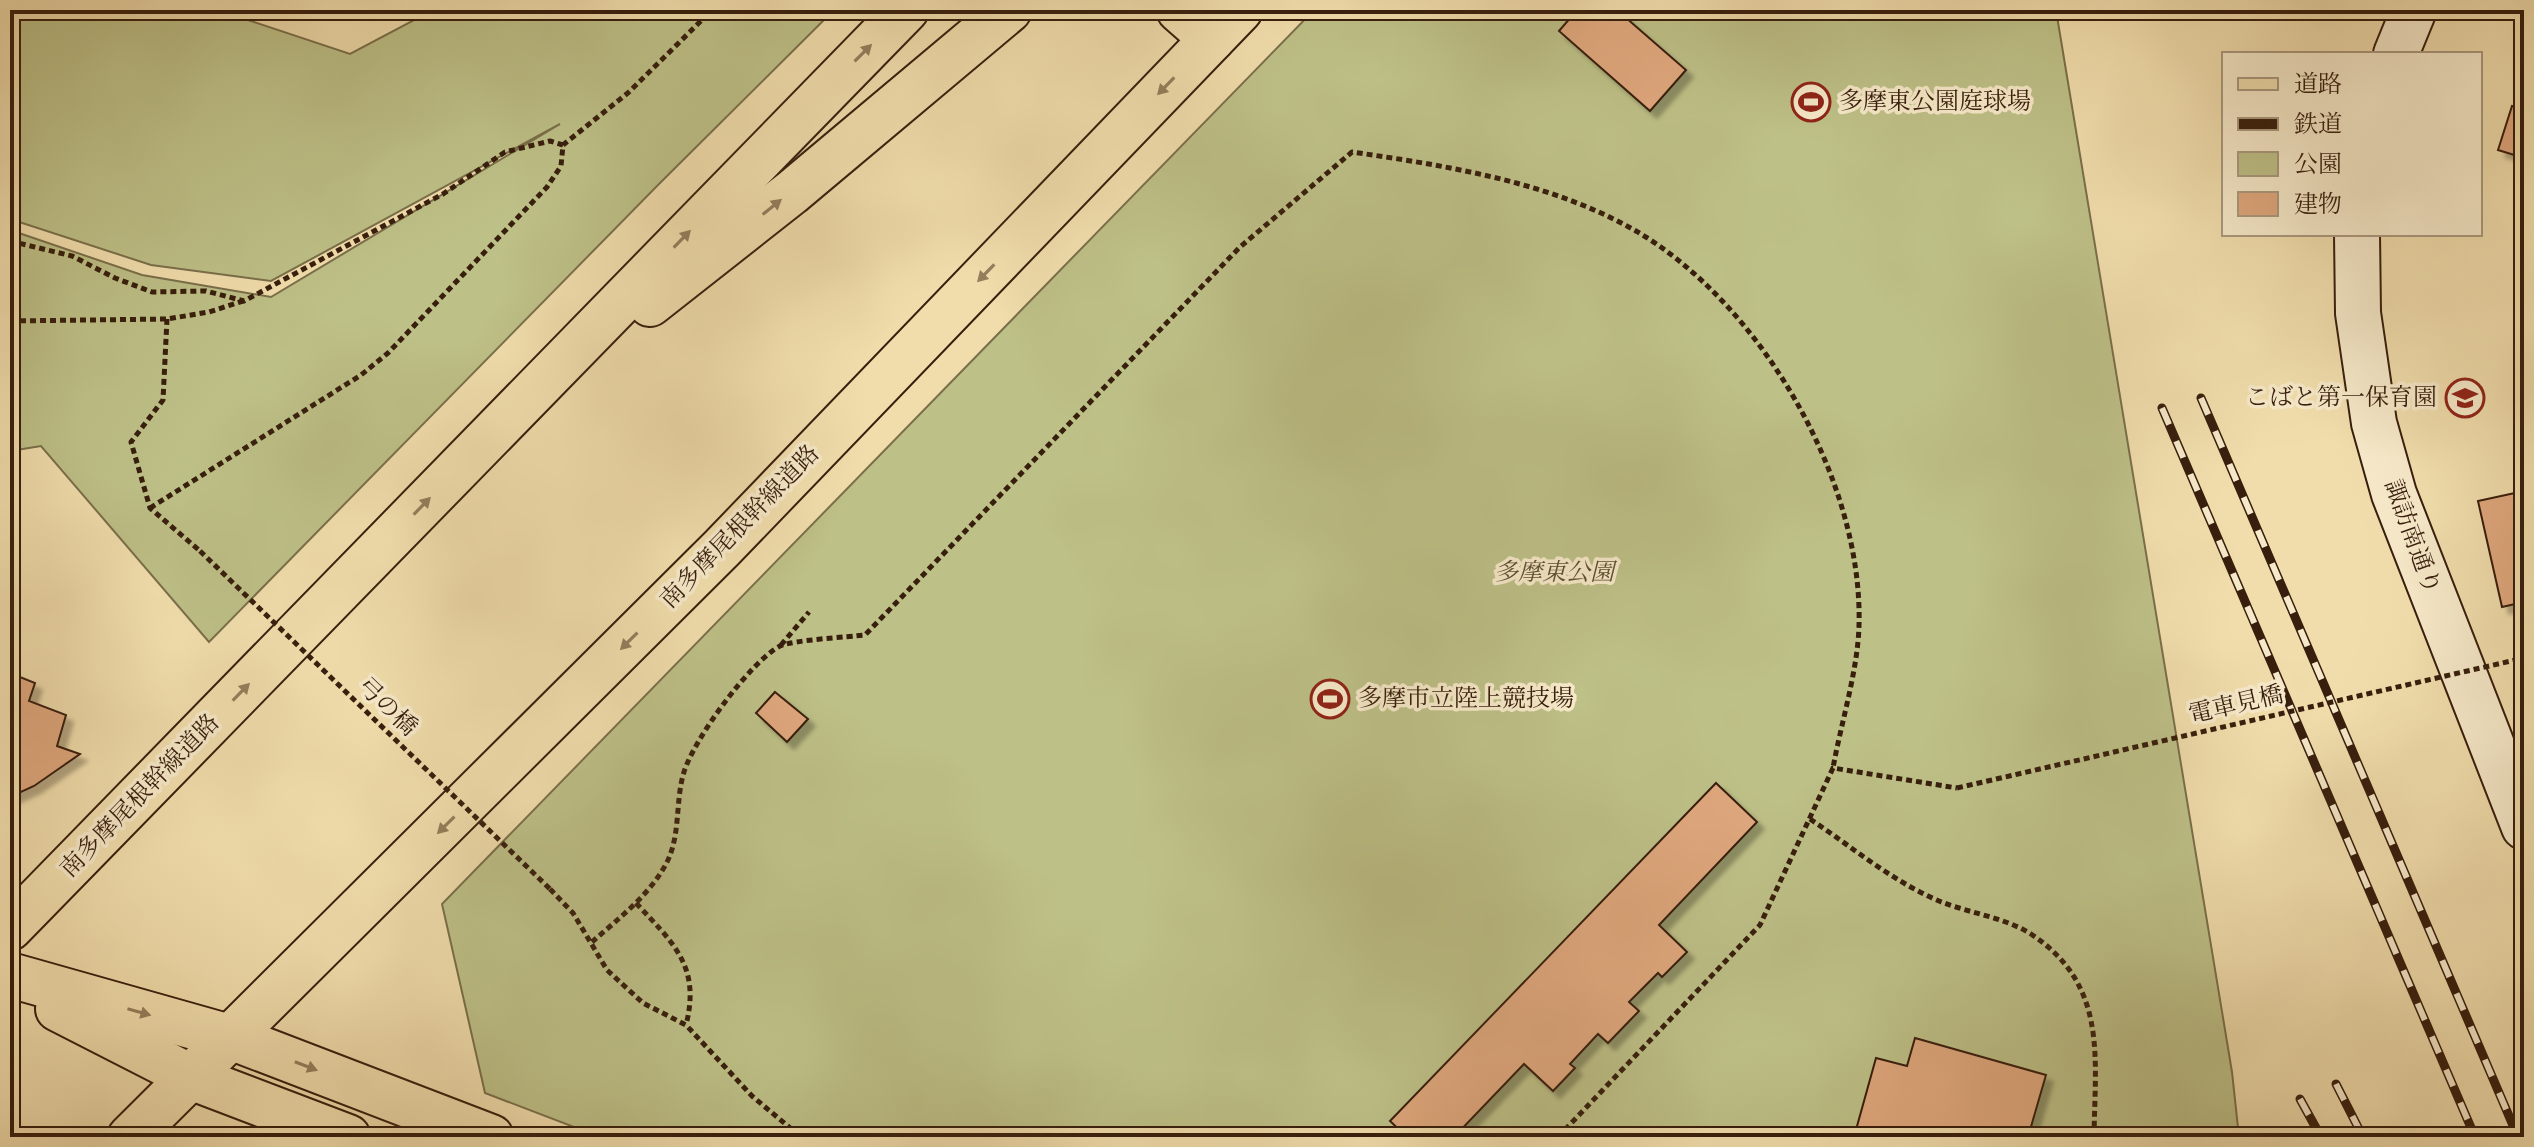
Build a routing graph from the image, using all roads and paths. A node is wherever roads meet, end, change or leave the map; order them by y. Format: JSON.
{"nodes":[{"id":1,"x":712,"y":10,"type":"edge"},
{"id":2,"x":906,"y":10,"type":"edge"},
{"id":3,"x":1009,"y":10,"type":"edge"},
{"id":4,"x":1179,"y":10,"type":"edge"},
{"id":5,"x":2414,"y":10,"type":"edge"},
{"id":6,"x":1226,"y":25,"type":"edge"},
{"id":7,"x":2397,"y":52,"type":"edge"},
{"id":8,"x":563,"y":145,"type":"junction"},
{"id":9,"x":2357,"y":236,"type":"edge"},
{"id":10,"x":10,"y":241,"type":"edge"},
{"id":11,"x":244,"y":301,"type":"junction"},
{"id":12,"x":167,"y":319,"type":"junction"},
{"id":13,"x":10,"y":321,"type":"edge"},
{"id":14,"x":533,"y":392,"type":"junction"},
{"id":15,"x":150,"y":508,"type":"junction"},
{"id":16,"x":809,"y":612,"type":"dead end"},
{"id":17,"x":781,"y":646,"type":"junction"},
{"id":18,"x":2524,"y":658,"type":"edge"},
{"id":19,"x":1833,"y":768,"type":"junction"},
{"id":20,"x":1810,"y":819,"type":"junction"},
{"id":21,"x":2524,"y":827,"type":"edge"},
{"id":22,"x":636,"y":903,"type":"junction"},
{"id":23,"x":10,"y":928,"type":"edge"},
{"id":24,"x":592,"y":942,"type":"junction"},
{"id":25,"x":10,"y":975,"type":"edge"},
{"id":26,"x":10,"y":984,"type":"edge"},
{"id":27,"x":686,"y":1025,"type":"junction"},
{"id":28,"x":233,"y":1038,"type":"junction"},
{"id":29,"x":193,"y":1078,"type":"junction"},
{"id":30,"x":130,"y":1137,"type":"edge"},
{"id":31,"x":348,"y":1137,"type":"edge"},
{"id":32,"x":491,"y":1137,"type":"edge"},
{"id":33,"x":801,"y":1137,"type":"edge"},
{"id":34,"x":1558,"y":1137,"type":"edge"},
{"id":35,"x":2094,"y":1137,"type":"edge"}],
"edges":[{"from":1,"to":8,"type":"path"},
{"from":14,"to":2,"type":"main road","name":"南多摩尾根幹線道路","one_way":true},
{"from":14,"to":3,"type":"main road","one_way":true},
{"from":4,"to":6,"type":"main road"},
{"from":5,"to":7,"type":"street"},
{"from":6,"to":28,"type":"main road","name":"南多摩尾根幹線道路","one_way":true},
{"from":8,"to":11,"type":"path"},
{"from":8,"to":15,"type":"path"},
{"from":9,"to":21,"type":"street","name":"諏訪南通り"},
{"from":10,"to":11,"type":"path"},
{"from":11,"to":12,"type":"path"},
{"from":12,"to":13,"type":"path"},
{"from":12,"to":15,"type":"path"},
{"from":23,"to":14,"type":"main road","name":"南多摩尾根幹線道路","one_way":true},
{"from":15,"to":24,"type":"path","name":"弓の橋","bridge":true},
{"from":16,"to":17,"type":"path"},
{"from":17,"to":19,"type":"path"},
{"from":17,"to":22,"type":"path"},
{"from":18,"to":19,"type":"path","name":"電車見橋","bridge":true},
{"from":19,"to":20,"type":"path"},
{"from":20,"to":34,"type":"path"},
{"from":20,"to":35,"type":"path"},
{"from":22,"to":24,"type":"path"},
{"from":22,"to":27,"type":"path"},
{"from":24,"to":27,"type":"path","name":"弓の橋"},
{"from":25,"to":28,"type":"main road","one_way":true},
{"from":26,"to":29,"type":"main road"},
{"from":27,"to":33,"type":"path","name":"弓の橋"},
{"from":28,"to":29,"type":"main road","name":"南多摩尾根幹線道路"},
{"from":28,"to":32,"type":"main road","one_way":true},
{"from":29,"to":30,"type":"main road"},
{"from":29,"to":31,"type":"main road"}]}
